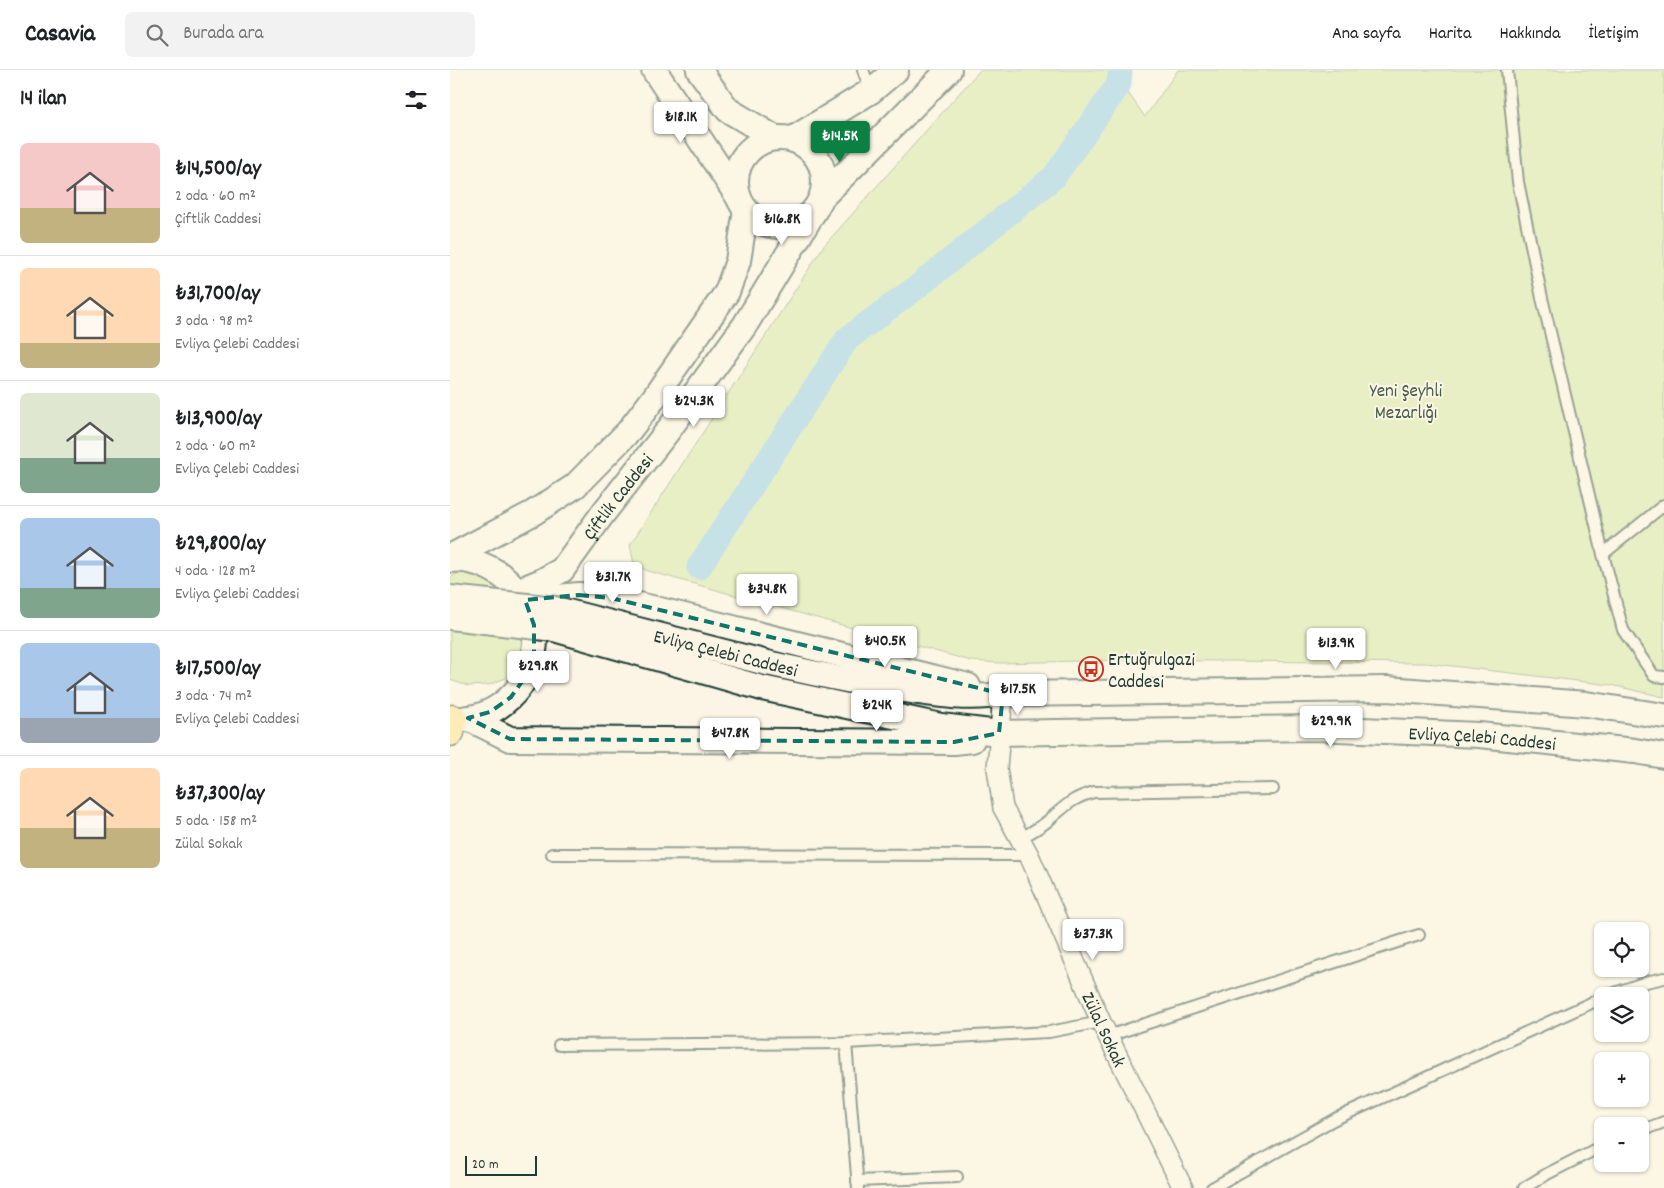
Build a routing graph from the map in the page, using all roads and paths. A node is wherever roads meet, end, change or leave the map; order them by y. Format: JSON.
{"nodes":[{"id":1,"x":654,"y":70,"type":"edge"},
{"id":2,"x":699,"y":70,"type":"edge"},
{"id":3,"x":896,"y":70,"type":"edge"},
{"id":4,"x":949,"y":70,"type":"edge"},
{"id":5,"x":1508,"y":70,"type":"edge"},
{"id":6,"x":867,"y":80,"type":"edge"},
{"id":7,"x":784,"y":138,"type":"junction"},
{"id":8,"x":819,"y":202,"type":"junction"},
{"id":9,"x":743,"y":204,"type":"junction"},
{"id":10,"x":1664,"y":505,"type":"edge"},
{"id":11,"x":1603,"y":554,"type":"junction"},
{"id":12,"x":450,"y":559,"type":"edge"},
{"id":13,"x":521,"y":596,"type":"junction"},
{"id":14,"x":450,"y":598,"type":"edge"},
{"id":15,"x":450,"y":617,"type":"edge"},
{"id":16,"x":1664,"y":677,"type":"edge"},
{"id":17,"x":1004,"y":694,"type":"junction"},
{"id":18,"x":1664,"y":716,"type":"edge"},
{"id":19,"x":455,"y":722,"type":"edge"},
{"id":20,"x":999,"y":734,"type":"junction"},
{"id":21,"x":1664,"y":756,"type":"edge"},
{"id":22,"x":1273,"y":789,"type":"dead end"},
{"id":23,"x":1025,"y":847,"type":"junction"},
{"id":24,"x":552,"y":854,"type":"dead end"},
{"id":25,"x":1419,"y":935,"type":"dead end"},
{"id":26,"x":1664,"y":978,"type":"edge"},
{"id":27,"x":1632,"y":987,"type":"edge"},
{"id":28,"x":1594,"y":1002,"type":"edge"},
{"id":29,"x":1104,"y":1029,"type":"junction"},
{"id":30,"x":846,"y":1043,"type":"junction"},
{"id":31,"x":559,"y":1045,"type":"dead end"},
{"id":32,"x":1664,"y":1122,"type":"edge"},
{"id":33,"x":1649,"y":1128,"type":"edge"},
{"id":34,"x":1594,"y":1150,"type":"edge"},
{"id":35,"x":957,"y":1177,"type":"dead end"},
{"id":36,"x":857,"y":1185,"type":"edge"},
{"id":37,"x":1183,"y":1188,"type":"edge"},
{"id":38,"x":1212,"y":1188,"type":"edge"},
{"id":39,"x":1524,"y":1188,"type":"edge"}],
"edges":[{"from":1,"to":9,"type":"street"},
{"from":2,"to":7,"type":"street"},
{"from":3,"to":6,"type":"street"},
{"from":4,"to":8,"type":"street","name":"Çiftlik Caddesi"},
{"from":5,"to":11,"type":"lane"},
{"from":6,"to":7,"type":"street"},
{"from":7,"to":8,"type":"street"},
{"from":7,"to":9,"type":"street"},
{"from":8,"to":9,"type":"street"},
{"from":8,"to":13,"type":"street","name":"Çiftlik Caddesi"},
{"from":9,"to":12,"type":"street","name":"Çiftlik Caddesi"},
{"from":10,"to":11,"type":"lane"},
{"from":11,"to":16,"type":"lane"},
{"from":12,"to":13,"type":"street"},
{"from":13,"to":17,"type":"street","name":"Evliya Çelebi Caddesi"},
{"from":13,"to":19,"type":"street"},
{"from":14,"to":17,"type":"street","name":"Evliya Çelebi Caddesi","bridge":true},
{"from":15,"to":20,"type":"street","name":"Evliya Çelebi Caddesi","bridge":true},
{"from":17,"to":18,"type":"street","name":"Evliya Çelebi Caddesi"},
{"from":17,"to":20,"type":"street","name":"Zülal Sokak"},
{"from":19,"to":20,"type":"street","name":"Evliya Çelebi Caddesi"},
{"from":20,"to":21,"type":"street","name":"Evliya Çelebi Caddesi"},
{"from":20,"to":23,"type":"street","name":"Zülal Sokak"},
{"from":22,"to":23,"type":"lane"},
{"from":23,"to":24,"type":"lane"},
{"from":23,"to":29,"type":"street","name":"Zülal Sokak"},
{"from":25,"to":29,"type":"lane"},
{"from":26,"to":27,"type":"lane"},
{"from":28,"to":38,"type":"lane"},
{"from":29,"to":30,"type":"lane"},
{"from":29,"to":37,"type":"street","name":"Zülal Sokak"},
{"from":30,"to":31,"type":"lane"},
{"from":30,"to":36,"type":"lane"},
{"from":32,"to":33,"type":"lane"},
{"from":34,"to":39,"type":"lane"},
{"from":35,"to":36,"type":"lane"}]}
